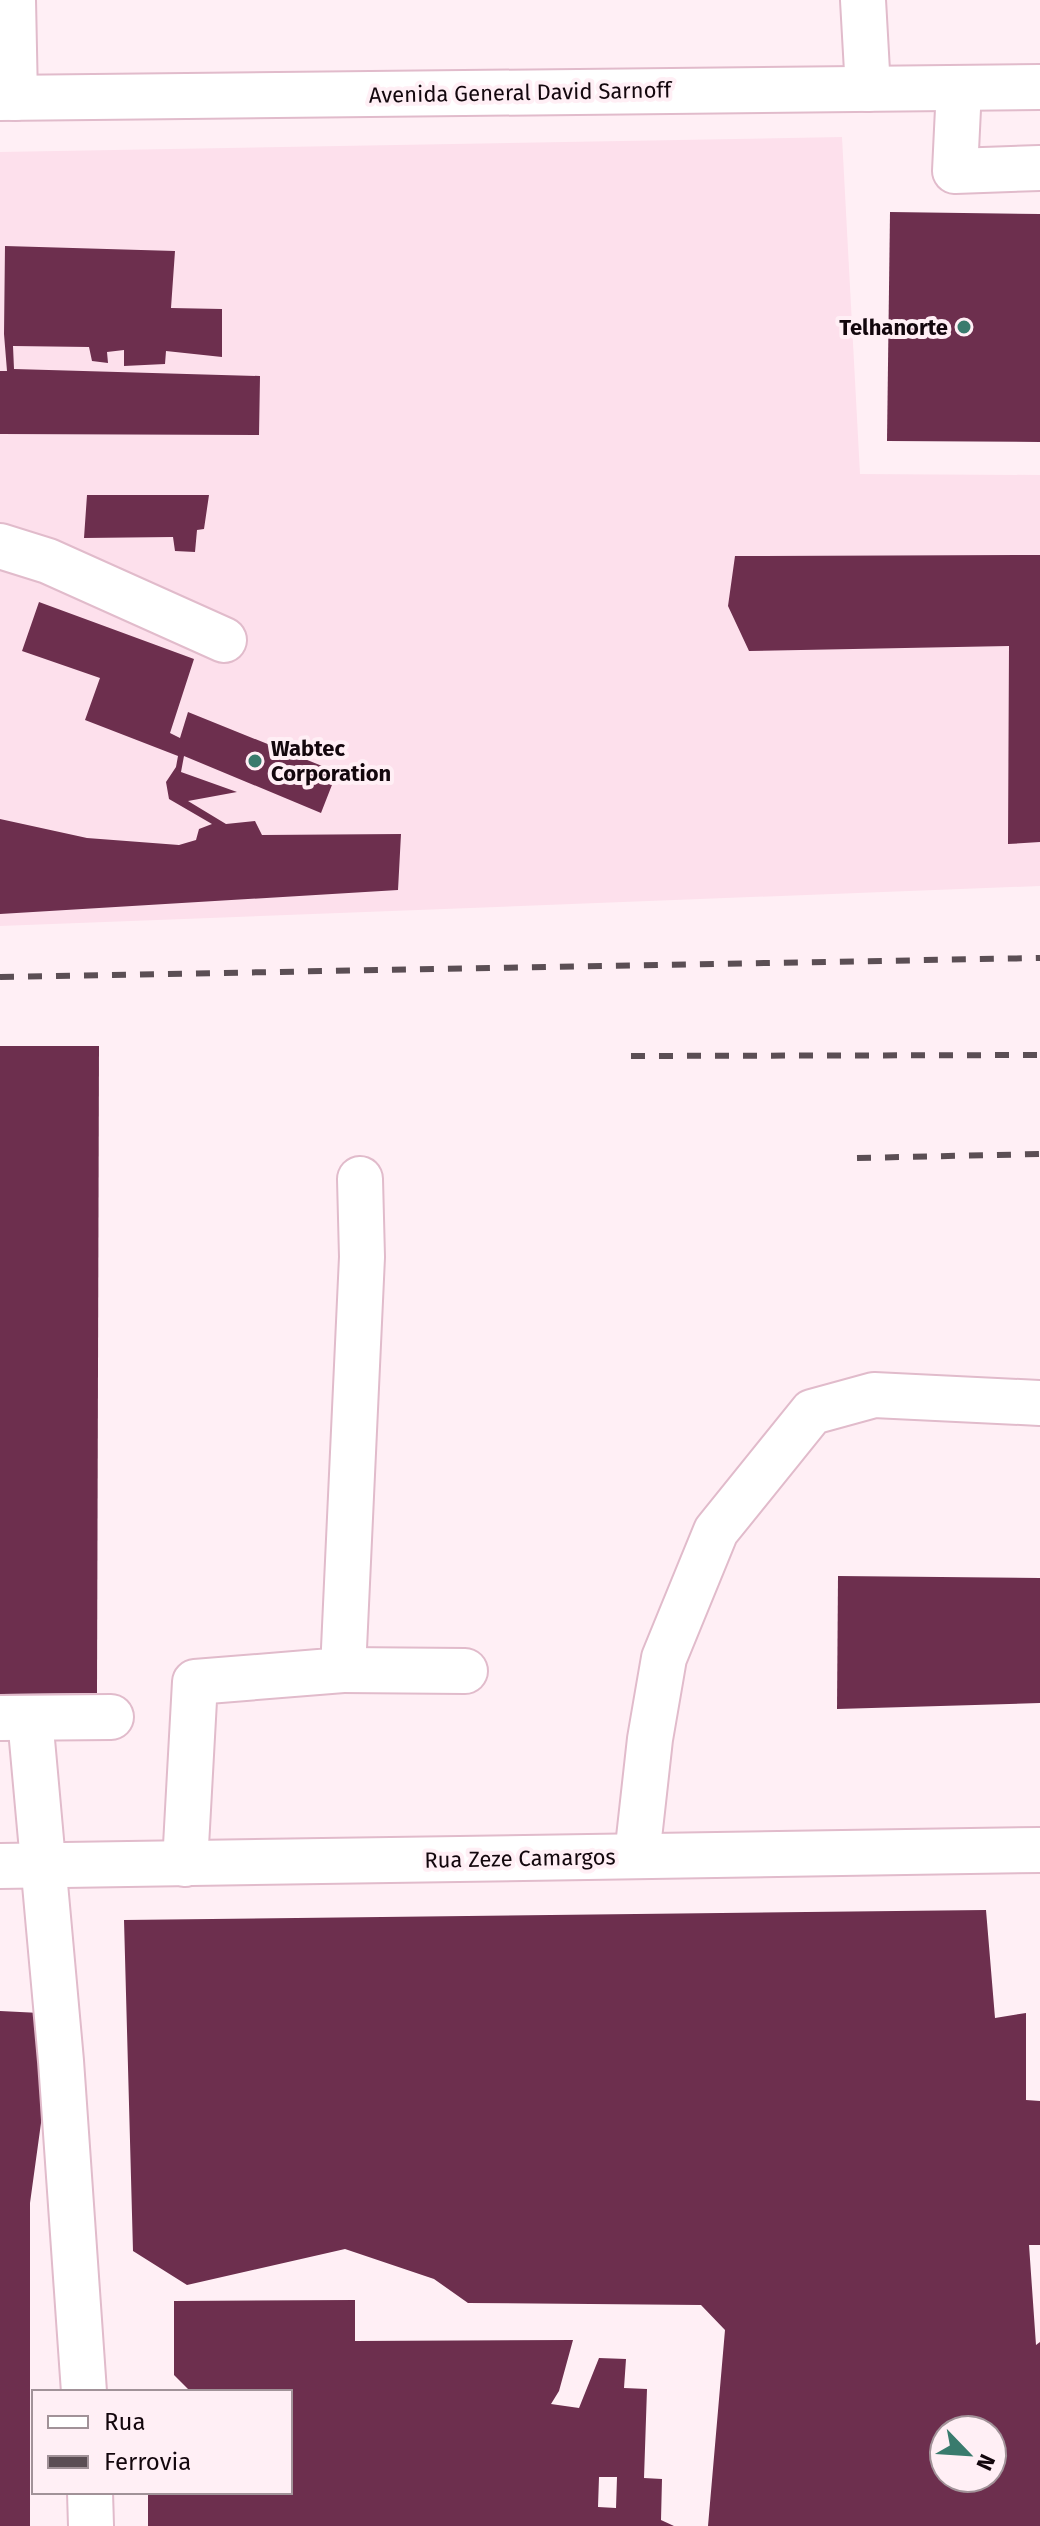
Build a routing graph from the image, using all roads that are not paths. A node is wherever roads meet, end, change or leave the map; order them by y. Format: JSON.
{"nodes":[{"id":1,"x":13,"y":0,"type":"edge"},
{"id":2,"x":863,"y":0,"type":"edge"},
{"id":3,"x":1040,"y":87,"type":"edge"},
{"id":4,"x":959,"y":88,"type":"junction"},
{"id":5,"x":868,"y":89,"type":"junction"},
{"id":6,"x":8,"y":98,"type":"edge"},
{"id":7,"x":1040,"y":168,"type":"edge"},
{"id":8,"x":0,"y":546,"type":"edge"},
{"id":9,"x":224,"y":640,"type":"dead end"},
{"id":10,"x":360,"y":1179,"type":"dead end"},
{"id":11,"x":1040,"y":1403,"type":"edge"},
{"id":12,"x":343,"y":1670,"type":"junction"},
{"id":13,"x":465,"y":1671,"type":"dead end"},
{"id":14,"x":111,"y":1717,"type":"dead end"},
{"id":15,"x":15,"y":1718,"type":"edge"},
{"id":16,"x":1040,"y":1850,"type":"edge"},
{"id":17,"x":637,"y":1856,"type":"junction"},
{"id":18,"x":185,"y":1864,"type":"junction"},
{"id":19,"x":21,"y":1866,"type":"edge"},
{"id":20,"x":84,"y":2390,"type":"edge"},
{"id":21,"x":90,"y":2494,"type":"edge"},
{"id":22,"x":91,"y":2526,"type":"edge"}],
"edges":[{"from":1,"to":6,"type":"main road"},
{"from":2,"to":5,"type":"main road"},
{"from":3,"to":4,"type":"main road","name":"Avenida General David Sarnoff"},
{"from":4,"to":5,"type":"main road","name":"Avenida General David Sarnoff"},
{"from":4,"to":7,"type":"main road"},
{"from":5,"to":6,"type":"main road","name":"Avenida General David Sarnoff"},
{"from":8,"to":9,"type":"main road"},
{"from":10,"to":12,"type":"main road"},
{"from":11,"to":17,"type":"main road"},
{"from":12,"to":13,"type":"main road"},
{"from":12,"to":18,"type":"main road"},
{"from":14,"to":15,"type":"main road"},
{"from":15,"to":19,"type":"main road"},
{"from":16,"to":17,"type":"main road","name":"Rua Zeze Camargos"},
{"from":17,"to":18,"type":"main road","name":"Rua Zeze Camargos"},
{"from":18,"to":19,"type":"main road","name":"Rua Zeze Camargos"},
{"from":19,"to":20,"type":"main road"},
{"from":21,"to":22,"type":"main road"}]}
